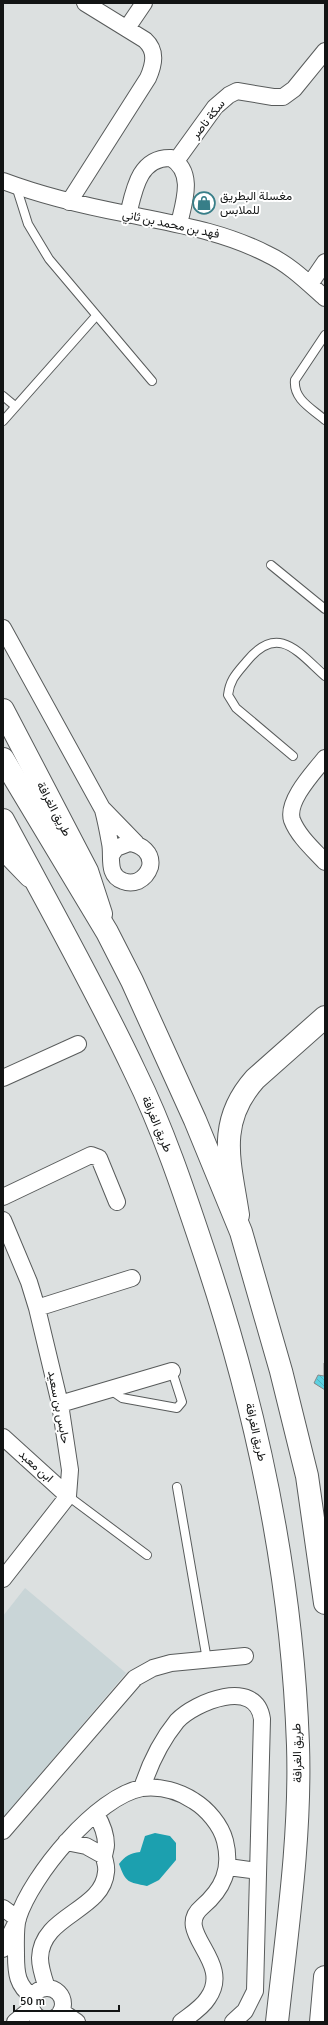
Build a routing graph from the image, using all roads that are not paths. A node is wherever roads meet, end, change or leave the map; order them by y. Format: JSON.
{"nodes":[{"id":1,"x":85,"y":3,"type":"edge"},
{"id":2,"x":144,"y":3,"type":"edge"},
{"id":3,"x":127,"y":28,"type":"junction"},
{"id":4,"x":325,"y":52,"type":"edge"},
{"id":5,"x":176,"y":161,"type":"junction"},
{"id":6,"x":9,"y":183,"type":"edge"},
{"id":7,"x":69,"y":202,"type":"junction"},
{"id":8,"x":128,"y":215,"type":"junction"},
{"id":9,"x":179,"y":224,"type":"junction"},
{"id":10,"x":325,"y":262,"type":"edge"},
{"id":11,"x":310,"y":284,"type":"junction"},
{"id":12,"x":325,"y":298,"type":"edge"},
{"id":13,"x":96,"y":316,"type":"junction"},
{"id":14,"x":325,"y":335,"type":"edge"},
{"id":15,"x":152,"y":381,"type":"dead end"},
{"id":16,"x":3,"y":396,"type":"edge"},
{"id":17,"x":15,"y":406,"type":"junction"},
{"id":18,"x":325,"y":420,"type":"edge"},
{"id":19,"x":3,"y":421,"type":"edge"},
{"id":20,"x":271,"y":565,"type":"dead end"},
{"id":21,"x":325,"y":609,"type":"edge"},
{"id":22,"x":3,"y":628,"type":"edge"},
{"id":23,"x":325,"y":676,"type":"edge"},
{"id":24,"x":3,"y":710,"type":"edge"},
{"id":25,"x":293,"y":756,"type":"dead end"},
{"id":26,"x":325,"y":758,"type":"edge"},
{"id":27,"x":3,"y":759,"type":"edge"},
{"id":28,"x":102,"y":808,"type":"junction"},
{"id":29,"x":3,"y":820,"type":"edge"},
{"id":30,"x":136,"y":844,"type":"junction"},
{"id":31,"x":3,"y":848,"type":"edge"},
{"id":32,"x":112,"y":854,"type":"junction"},
{"id":33,"x":325,"y":862,"type":"edge"},
{"id":34,"x":36,"y":882,"type":"junction"},
{"id":35,"x":107,"y":932,"type":"junction"},
{"id":36,"x":325,"y":1000,"type":"edge"},
{"id":37,"x":325,"y":1017,"type":"edge"},
{"id":38,"x":78,"y":1044,"type":"dead end"},
{"id":39,"x":268,"y":1068,"type":"junction"},
{"id":40,"x":3,"y":1078,"type":"edge"},
{"id":41,"x":3,"y":1197,"type":"edge"},
{"id":42,"x":117,"y":1202,"type":"dead end"},
{"id":43,"x":3,"y":1220,"type":"edge"},
{"id":44,"x":241,"y":1232,"type":"junction"},
{"id":45,"x":132,"y":1278,"type":"dead end"},
{"id":46,"x":37,"y":1308,"type":"junction"},
{"id":47,"x":172,"y":1371,"type":"joint"},
{"id":48,"x":109,"y":1390,"type":"junction"},
{"id":49,"x":60,"y":1404,"type":"junction"},
{"id":50,"x":3,"y":1437,"type":"edge"},
{"id":51,"x":177,"y":1487,"type":"dead end"},
{"id":52,"x":68,"y":1496,"type":"junction"},
{"id":53,"x":147,"y":1555,"type":"dead end"},
{"id":54,"x":3,"y":1579,"type":"edge"},
{"id":55,"x":325,"y":1604,"type":"edge"},
{"id":56,"x":245,"y":1656,"type":"dead end"},
{"id":57,"x":207,"y":1660,"type":"junction"},
{"id":58,"x":142,"y":1788,"type":"junction"},
{"id":59,"x":96,"y":1814,"type":"junction"},
{"id":60,"x":3,"y":1831,"type":"edge"},
{"id":61,"x":66,"y":1842,"type":"junction"},
{"id":62,"x":104,"y":1856,"type":"junction"},
{"id":63,"x":228,"y":1867,"type":"junction"},
{"id":64,"x":258,"y":1871,"type":"junction"},
{"id":65,"x":3,"y":1908,"type":"edge"},
{"id":66,"x":18,"y":1919,"type":"junction"},
{"id":67,"x":3,"y":1949,"type":"edge"},
{"id":68,"x":325,"y":1977,"type":"edge"},
{"id":69,"x":282,"y":1981,"type":"junction"},
{"id":70,"x":47,"y":1988,"type":"junction"},
{"id":71,"x":61,"y":2011,"type":"junction"},
{"id":72,"x":38,"y":2014,"type":"edge"},
{"id":73,"x":15,"y":2022,"type":"edge"},
{"id":74,"x":77,"y":2022,"type":"edge"},
{"id":75,"x":181,"y":2022,"type":"edge"},
{"id":76,"x":233,"y":2022,"type":"edge"},
{"id":77,"x":270,"y":2022,"type":"edge"},
{"id":78,"x":277,"y":2022,"type":"edge"},
{"id":79,"x":321,"y":2022,"type":"edge"}],
"edges":[{"from":1,"to":3,"type":"street"},
{"from":2,"to":3,"type":"street"},
{"from":3,"to":7,"type":"street"},
{"from":4,"to":5,"type":"street","name":"سكة ناصر"},
{"from":5,"to":8,"type":"street"},
{"from":5,"to":9,"type":"street"},
{"from":6,"to":7,"type":"street","name":"فهد بن محمد بن ثاني"},
{"from":6,"to":13,"type":"lane"},
{"from":7,"to":8,"type":"street","name":"فهد بن محمد بن ثاني"},
{"from":8,"to":9,"type":"street","name":"فهد بن محمد بن ثاني"},
{"from":9,"to":11,"type":"street","name":"فهد بن محمد بن ثاني"},
{"from":10,"to":11,"type":"street"},
{"from":11,"to":12,"type":"street","name":"فهد بن محمد بن ثاني"},
{"from":13,"to":15,"type":"lane"},
{"from":13,"to":17,"type":"lane"},
{"from":14,"to":18,"type":"lane"},
{"from":16,"to":17,"type":"lane"},
{"from":17,"to":19,"type":"lane"},
{"from":20,"to":21,"type":"lane"},
{"from":22,"to":28,"type":"street"},
{"from":23,"to":25,"type":"lane"},
{"from":24,"to":35,"type":"main road","name":"طريق الغرافة"},
{"from":26,"to":33,"type":"street"},
{"from":27,"to":35,"type":"main road","name":"طريق الغرافة"},
{"from":28,"to":30,"type":"street"},
{"from":28,"to":32,"type":"street"},
{"from":29,"to":34,"type":"main road","name":"طريق الغرافة"},
{"from":30,"to":32,"type":"street"},
{"from":30,"to":32,"type":"street"},
{"from":31,"to":34,"type":"main road","name":"طريق الغرافة"},
{"from":34,"to":69,"type":"main road","name":"طريق الغرافة"},
{"from":35,"to":44,"type":"main road","name":"طريق الغرافة"},
{"from":36,"to":39,"type":"main road"},
{"from":37,"to":39,"type":"main road"},
{"from":38,"to":40,"type":"street"},
{"from":39,"to":44,"type":"main road"},
{"from":41,"to":42,"type":"street"},
{"from":43,"to":46,"type":"street","name":"حابس بن سعيد"},
{"from":44,"to":55,"type":"main road","name":"طريق الغرافة"},
{"from":45,"to":46,"type":"street"},
{"from":46,"to":49,"type":"street","name":"حابس بن سعيد"},
{"from":47,"to":48,"type":"street"},
{"from":47,"to":48,"type":"lane"},
{"from":48,"to":49,"type":"street"},
{"from":49,"to":52,"type":"street","name":"حابس بن سعيد"},
{"from":50,"to":52,"type":"street","name":"ابن معبد"},
{"from":51,"to":57,"type":"lane"},
{"from":52,"to":53,"type":"lane"},
{"from":52,"to":54,"type":"street"},
{"from":56,"to":57,"type":"street"},
{"from":57,"to":60,"type":"street"},
{"from":58,"to":59,"type":"street"},
{"from":58,"to":63,"type":"street"},
{"from":58,"to":64,"type":"street"},
{"from":59,"to":61,"type":"street"},
{"from":59,"to":62,"type":"street"},
{"from":61,"to":62,"type":"street"},
{"from":61,"to":66,"type":"street"},
{"from":62,"to":70,"type":"street"},
{"from":63,"to":64,"type":"street"},
{"from":63,"to":75,"type":"street"},
{"from":64,"to":76,"type":"street"},
{"from":65,"to":66,"type":"street"},
{"from":66,"to":67,"type":"street"},
{"from":66,"to":72,"type":"street"},
{"from":68,"to":79,"type":"main road"},
{"from":69,"to":77,"type":"main road"},
{"from":69,"to":78,"type":"main road","name":"طريق الغرافة"},
{"from":70,"to":71,"type":"street"},
{"from":70,"to":72,"type":"street"},
{"from":71,"to":72,"type":"street"},
{"from":71,"to":74,"type":"street"},
{"from":72,"to":73,"type":"street"}]}
